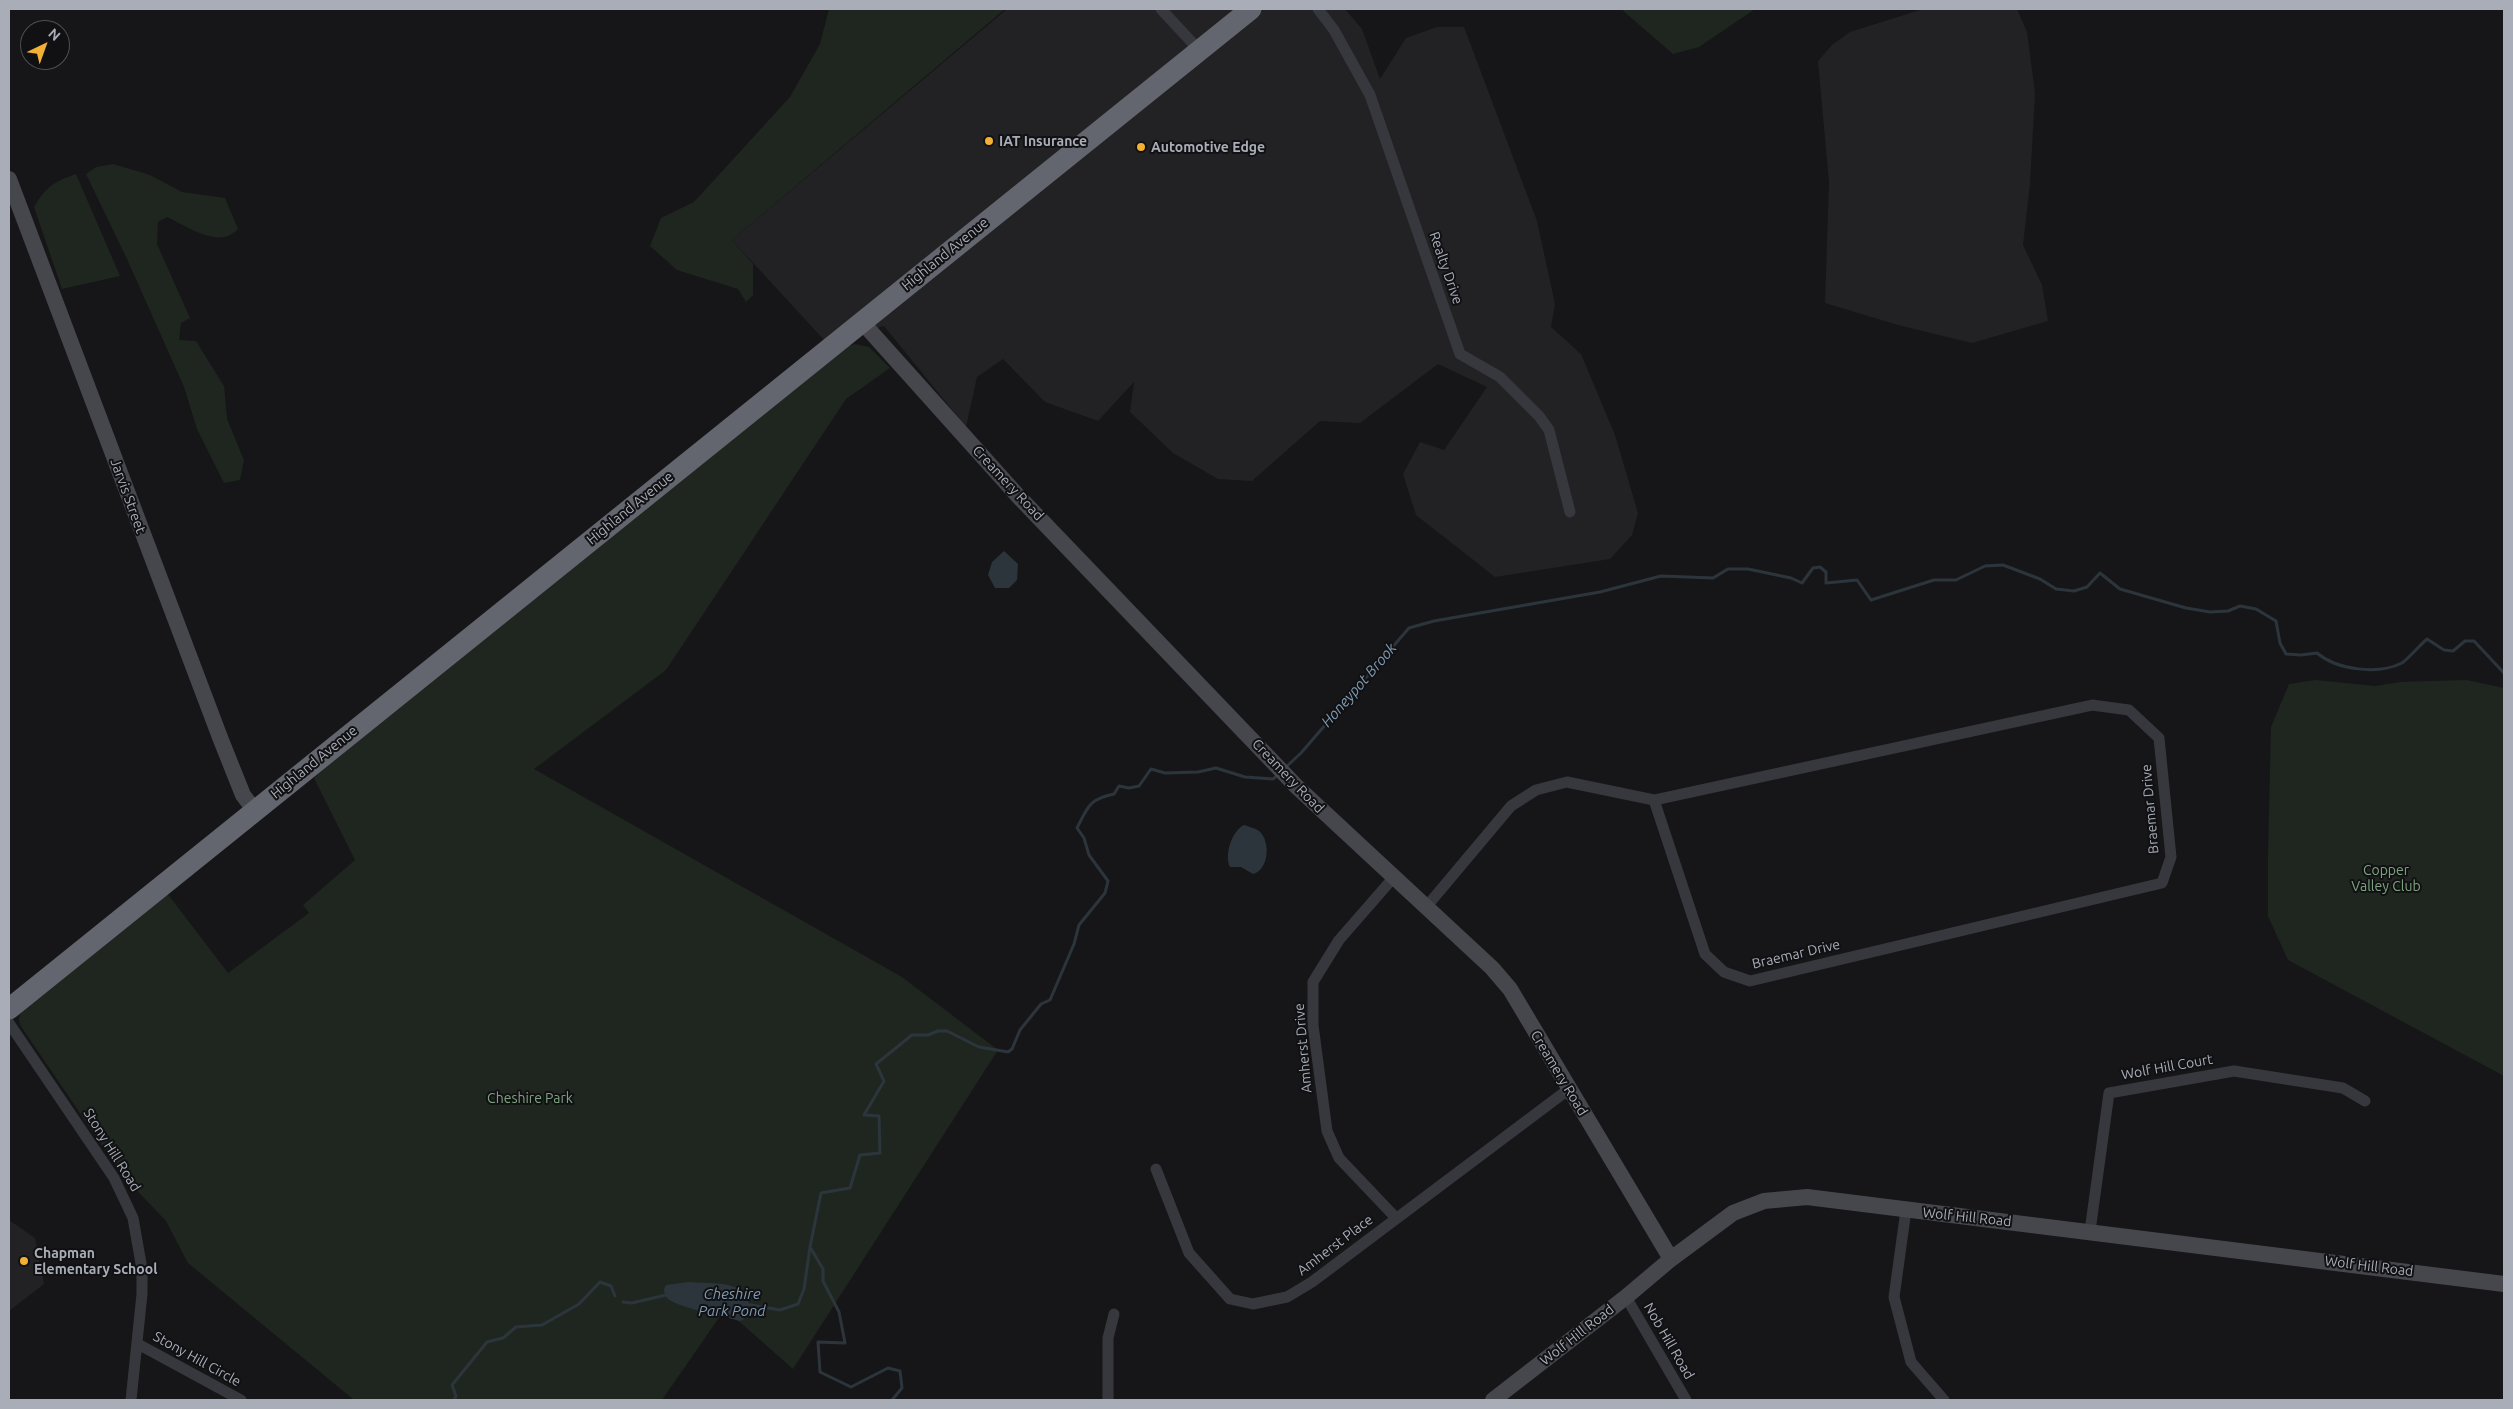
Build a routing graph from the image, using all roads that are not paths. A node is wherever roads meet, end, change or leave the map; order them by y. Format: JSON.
{"nodes":[{"id":1,"x":1161,"y":9,"type":"edge"},
{"id":2,"x":1251,"y":9,"type":"edge"},
{"id":3,"x":1318,"y":9,"type":"edge"},
{"id":4,"x":1199,"y":50,"type":"junction"},
{"id":5,"x":9,"y":179,"type":"edge"},
{"id":6,"x":862,"y":322,"type":"junction"},
{"id":7,"x":1570,"y":512,"type":"dead end"},
{"id":8,"x":1654,"y":800,"type":"junction"},
{"id":9,"x":254,"y":810,"type":"junction"},
{"id":10,"x":1394,"y":877,"type":"junction"},
{"id":11,"x":1427,"y":906,"type":"junction"},
{"id":12,"x":9,"y":1009,"type":"edge"},
{"id":13,"x":9,"y":1023,"type":"edge"},
{"id":14,"x":1569,"y":1089,"type":"junction"},
{"id":15,"x":2365,"y":1101,"type":"dead end"},
{"id":16,"x":1156,"y":1169,"type":"dead end"},
{"id":17,"x":1906,"y":1210,"type":"junction"},
{"id":18,"x":1396,"y":1218,"type":"junction"},
{"id":19,"x":2090,"y":1231,"type":"junction"},
{"id":20,"x":1671,"y":1259,"type":"junction"},
{"id":21,"x":2504,"y":1282,"type":"edge"},
{"id":22,"x":1626,"y":1298,"type":"junction"},
{"id":23,"x":1114,"y":1314,"type":"dead end"},
{"id":24,"x":138,"y":1344,"type":"junction"},
{"id":25,"x":131,"y":1400,"type":"edge"},
{"id":26,"x":240,"y":1400,"type":"edge"},
{"id":27,"x":1108,"y":1400,"type":"edge"},
{"id":28,"x":1493,"y":1400,"type":"edge"},
{"id":29,"x":1686,"y":1400,"type":"edge"},
{"id":30,"x":1944,"y":1400,"type":"edge"}],
"edges":[{"from":1,"to":4,"type":"street"},
{"from":2,"to":4,"type":"highway","name":"Highland Avenue"},
{"from":3,"to":7,"type":"street","name":"Realty Drive"},
{"from":4,"to":6,"type":"highway","name":"Highland Avenue"},
{"from":5,"to":9,"type":"street","name":"Jarvis Street"},
{"from":6,"to":9,"type":"highway","name":"Highland Avenue"},
{"from":6,"to":10,"type":"street","name":"Creamery Road"},
{"from":8,"to":8,"type":"street","name":"Braemar Drive"},
{"from":8,"to":11,"type":"street","name":"Braemar Drive"},
{"from":9,"to":12,"type":"highway","name":"Highland Avenue"},
{"from":10,"to":11,"type":"street","name":"Creamery Road"},
{"from":10,"to":18,"type":"street","name":"Amherst Drive"},
{"from":11,"to":14,"type":"street","name":"Creamery Road"},
{"from":13,"to":24,"type":"street","name":"Stony Hill Road"},
{"from":14,"to":18,"type":"street","name":"Amherst Place"},
{"from":14,"to":20,"type":"street","name":"Creamery Road"},
{"from":15,"to":19,"type":"street","name":"Wolf Hill Court"},
{"from":16,"to":18,"type":"street","name":"Amherst Place"},
{"from":17,"to":19,"type":"street","name":"Wolf Hill Road"},
{"from":17,"to":20,"type":"street","name":"Wolf Hill Road"},
{"from":17,"to":30,"type":"street"},
{"from":19,"to":21,"type":"street","name":"Wolf Hill Road"},
{"from":20,"to":22,"type":"street","name":"Wolf Hill Road"},
{"from":22,"to":28,"type":"street","name":"Wolf Hill Road"},
{"from":22,"to":29,"type":"street","name":"Nob Hill Road"},
{"from":23,"to":27,"type":"street"},
{"from":24,"to":25,"type":"street","name":"Stony Hill Road"},
{"from":24,"to":26,"type":"street","name":"Stony Hill Circle"}]}
